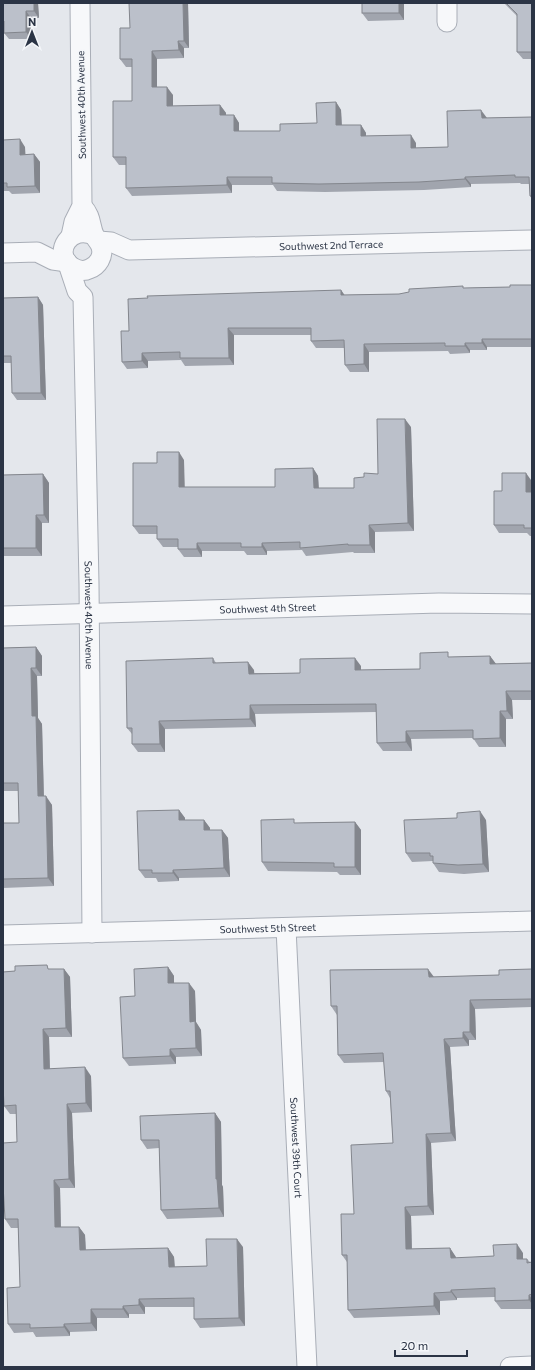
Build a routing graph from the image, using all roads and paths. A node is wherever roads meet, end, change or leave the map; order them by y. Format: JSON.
{"nodes":[{"id":1,"x":80,"y":3,"type":"edge"},
{"id":2,"x":447,"y":3,"type":"edge"},
{"id":3,"x":447,"y":22,"type":"dead end"},
{"id":4,"x":82,"y":206,"type":"junction"},
{"id":5,"x":69,"y":238,"type":"junction"},
{"id":6,"x":532,"y":240,"type":"edge"},
{"id":7,"x":97,"y":251,"type":"junction"},
{"id":8,"x":37,"y":252,"type":"junction"},
{"id":9,"x":3,"y":254,"type":"edge"},
{"id":10,"x":68,"y":263,"type":"junction"},
{"id":11,"x":83,"y":297,"type":"junction"},
{"id":12,"x":532,"y":604,"type":"edge"},
{"id":13,"x":89,"y":614,"type":"junction"},
{"id":14,"x":3,"y":616,"type":"edge"},
{"id":15,"x":532,"y":921,"type":"edge"},
{"id":16,"x":286,"y":928,"type":"junction"},
{"id":17,"x":92,"y":933,"type":"junction"},
{"id":18,"x":3,"y":935,"type":"edge"},
{"id":19,"x":532,"y":1366,"type":"edge"},
{"id":20,"x":307,"y":1367,"type":"edge"},
{"id":21,"x":510,"y":1367,"type":"edge"}],
"edges":[{"from":1,"to":4,"type":"street","name":"Southwest 40th Avenue"},
{"from":2,"to":3,"type":"street"},
{"from":4,"to":5,"type":"street","name":"Southwest 40th Avenue"},
{"from":4,"to":7,"type":"street","name":"Southwest 40th Avenue"},
{"from":5,"to":7,"type":"street"},
{"from":5,"to":8,"type":"street"},
{"from":5,"to":10,"type":"street","name":"Southwest 40th Avenue"},
{"from":6,"to":7,"type":"street","name":"Southwest 2nd Terrace"},
{"from":7,"to":10,"type":"street"},
{"from":7,"to":11,"type":"street","name":"Southwest 40th Avenue"},
{"from":8,"to":9,"type":"street"},
{"from":8,"to":10,"type":"street"},
{"from":10,"to":11,"type":"street","name":"Southwest 40th Avenue"},
{"from":11,"to":13,"type":"street","name":"Southwest 40th Avenue"},
{"from":12,"to":13,"type":"street","name":"Southwest 4th Street"},
{"from":13,"to":14,"type":"street","name":"Southwest 4th Street"},
{"from":13,"to":17,"type":"street","name":"Southwest 40th Avenue"},
{"from":15,"to":16,"type":"street","name":"Southwest 5th Street"},
{"from":16,"to":17,"type":"street","name":"Southwest 5th Street"},
{"from":16,"to":20,"type":"street","name":"Southwest 39th Court"},
{"from":17,"to":18,"type":"street","name":"Southwest 5th Street"},
{"from":19,"to":21,"type":"street"}]}
